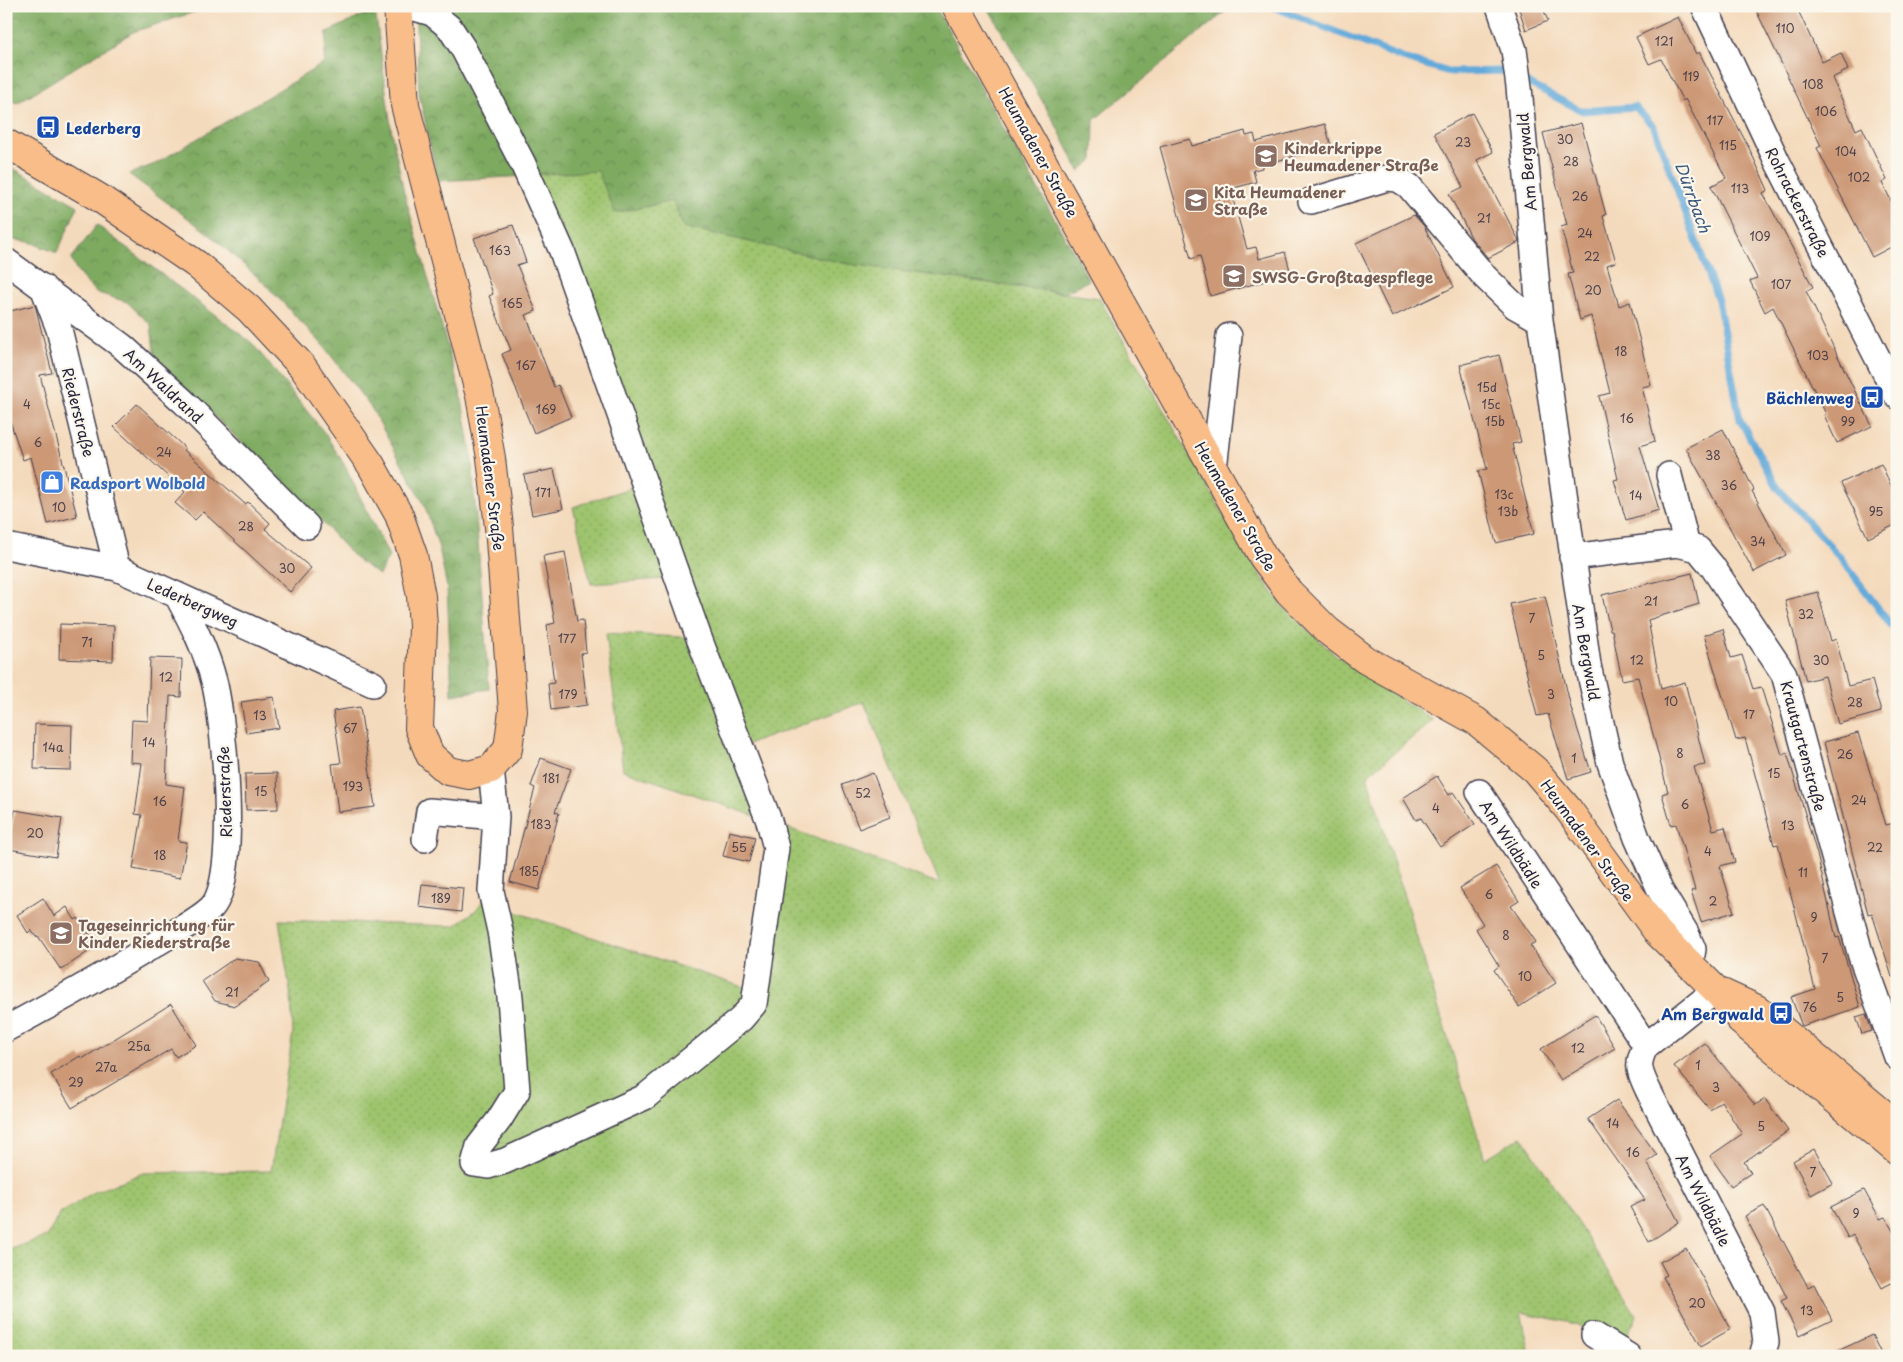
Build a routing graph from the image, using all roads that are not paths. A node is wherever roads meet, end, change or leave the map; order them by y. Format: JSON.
{"nodes":[{"id":1,"x":398,"y":6,"type":"edge"},
{"id":2,"x":408,"y":6,"type":"edge"},
{"id":3,"x":956,"y":6,"type":"edge"},
{"id":4,"x":1500,"y":6,"type":"edge"},
{"id":5,"x":1704,"y":6,"type":"edge"},
{"id":6,"x":6,"y":143,"type":"edge"},
{"id":7,"x":1311,"y":201,"type":"dead end"},
{"id":8,"x":6,"y":262,"type":"edge"},
{"id":9,"x":43,"y":286,"type":"junction"},
{"id":10,"x":1540,"y":320,"type":"junction"},
{"id":11,"x":1229,"y":336,"type":"dead end"},
{"id":12,"x":1897,"y":396,"type":"edge"},
{"id":13,"x":1214,"y":469,"type":"junction"},
{"id":14,"x":1668,"y":475,"type":"dead end"},
{"id":15,"x":307,"y":526,"type":"dead end"},
{"id":16,"x":6,"y":546,"type":"edge"},
{"id":17,"x":1687,"y":546,"type":"junction"},
{"id":18,"x":1572,"y":557,"type":"junction"},
{"id":19,"x":117,"y":568,"type":"junction"},
{"id":20,"x":177,"y":595,"type":"junction"},
{"id":21,"x":373,"y":684,"type":"dead end"},
{"id":22,"x":491,"y":769,"type":"junction"},
{"id":23,"x":1479,"y":792,"type":"dead end"},
{"id":24,"x":496,"y":817,"type":"junction"},
{"id":25,"x":425,"y":839,"type":"dead end"},
{"id":26,"x":1690,"y":966,"type":"junction"},
{"id":27,"x":1716,"y":990,"type":"junction"},
{"id":28,"x":6,"y":1029,"type":"edge"},
{"id":29,"x":1646,"y":1046,"type":"junction"},
{"id":30,"x":1897,"y":1057,"type":"edge"},
{"id":31,"x":1889,"y":1120,"type":"edge"},
{"id":32,"x":1897,"y":1151,"type":"edge"},
{"id":33,"x":1594,"y":1335,"type":"dead end"},
{"id":34,"x":1628,"y":1356,"type":"edge"},
{"id":35,"x":1762,"y":1356,"type":"edge"}],
"edges":[{"from":1,"to":22,"type":"main road","name":"Heumadener Straße"},
{"from":2,"to":24,"type":"street"},
{"from":3,"to":13,"type":"main road","name":"Heumadener Straße"},
{"from":4,"to":10,"type":"street","name":"Am Bergwald"},
{"from":5,"to":12,"type":"street","name":"Rohrackerstraße"},
{"from":6,"to":22,"type":"main road"},
{"from":7,"to":10,"type":"street"},
{"from":8,"to":9,"type":"street","name":"Am Waldrand"},
{"from":9,"to":15,"type":"street","name":"Am Waldrand"},
{"from":9,"to":19,"type":"street","name":"Riederstraße"},
{"from":10,"to":18,"type":"street","name":"Am Bergwald"},
{"from":11,"to":13,"type":"street"},
{"from":13,"to":26,"type":"main road","name":"Heumadener Straße"},
{"from":14,"to":17,"type":"street"},
{"from":16,"to":19,"type":"street","name":"Lederbergweg"},
{"from":17,"to":18,"type":"street"},
{"from":17,"to":30,"type":"street","name":"Krautgartenstraße"},
{"from":18,"to":26,"type":"street","name":"Am Bergwald"},
{"from":19,"to":20,"type":"street","name":"Lederbergweg"},
{"from":20,"to":21,"type":"street","name":"Lederbergweg"},
{"from":20,"to":28,"type":"street","name":"Riederstraße"},
{"from":22,"to":24,"type":"street"},
{"from":23,"to":29,"type":"street","name":"Am Wildbädle"},
{"from":24,"to":25,"type":"street"},
{"from":26,"to":27,"type":"main road","name":"Heumadener Straße"},
{"from":27,"to":29,"type":"street"},
{"from":27,"to":31,"type":"main road","name":"Heumadener Straße"},
{"from":29,"to":35,"type":"street","name":"Am Wildbädle"},
{"from":31,"to":32,"type":"main road","name":"Heumadener Straße"},
{"from":33,"to":34,"type":"street"}]}
